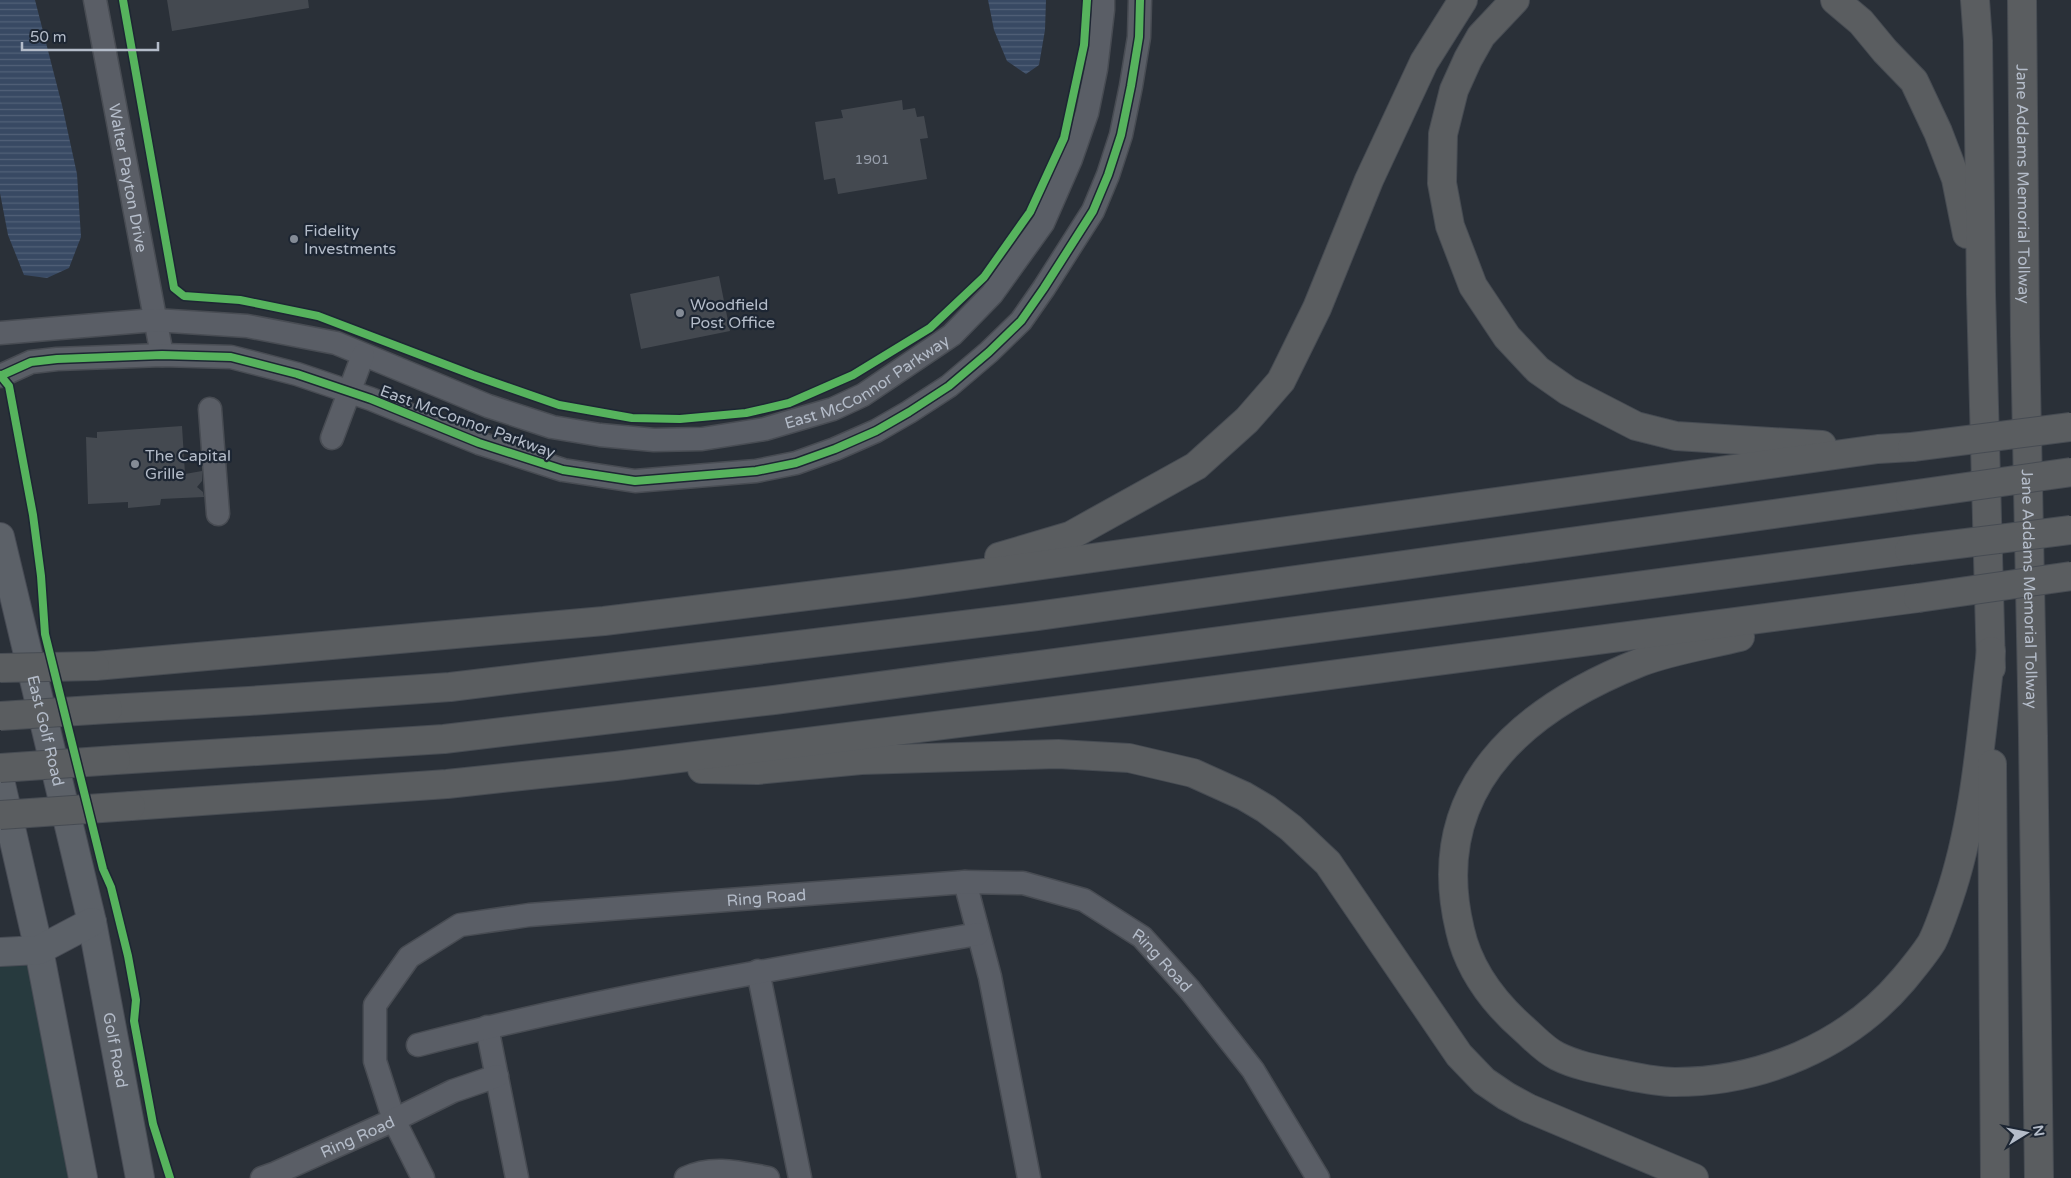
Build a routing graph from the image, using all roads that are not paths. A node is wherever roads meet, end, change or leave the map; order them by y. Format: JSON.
{"nodes":[{"id":1,"x":95,"y":0,"type":"edge"},
{"id":2,"x":1102,"y":0,"type":"edge"},
{"id":3,"x":1140,"y":0,"type":"edge"},
{"id":4,"x":1462,"y":0,"type":"edge"},
{"id":5,"x":1515,"y":0,"type":"edge"},
{"id":6,"x":1836,"y":0,"type":"edge"},
{"id":7,"x":1975,"y":0,"type":"edge"},
{"id":8,"x":2022,"y":0,"type":"edge"},
{"id":9,"x":1981,"y":294,"type":"junction"},
{"id":10,"x":155,"y":320,"type":"junction"},
{"id":11,"x":0,"y":333,"type":"edge"},
{"id":12,"x":162,"y":355,"type":"junction"},
{"id":13,"x":363,"y":355,"type":"junction"},
{"id":14,"x":0,"y":376,"type":"edge"},
{"id":15,"x":350,"y":392,"type":"junction"},
{"id":16,"x":210,"y":409,"type":"dead end"},
{"id":17,"x":2071,"y":427,"type":"edge"},
{"id":18,"x":332,"y":438,"type":"dead end"},
{"id":19,"x":1878,"y":449,"type":"junction"},
{"id":20,"x":2071,"y":472,"type":"edge"},
{"id":21,"x":218,"y":514,"type":"dead end"},
{"id":22,"x":2071,"y":530,"type":"edge"},
{"id":23,"x":0,"y":537,"type":"edge"},
{"id":24,"x":2071,"y":576,"type":"edge"},
{"id":25,"x":905,"y":584,"type":"junction"},
{"id":26,"x":1861,"y":606,"type":"junction"},
{"id":27,"x":1991,"y":651,"type":"junction"},
{"id":28,"x":0,"y":668,"type":"edge"},
{"id":29,"x":0,"y":716,"type":"edge"},
{"id":30,"x":616,"y":766,"type":"junction"},
{"id":31,"x":0,"y":768,"type":"edge"},
{"id":32,"x":0,"y":780,"type":"edge"},
{"id":33,"x":0,"y":815,"type":"edge"},
{"id":34,"x":965,"y":882,"type":"junction"},
{"id":35,"x":92,"y":922,"type":"junction"},
{"id":36,"x":978,"y":934,"type":"junction"},
{"id":37,"x":39,"y":950,"type":"junction"},
{"id":38,"x":0,"y":952,"type":"edge"},
{"id":39,"x":758,"y":971,"type":"junction"},
{"id":40,"x":487,"y":1027,"type":"junction"},
{"id":41,"x":418,"y":1045,"type":"dead end"},
{"id":42,"x":497,"y":1076,"type":"junction"},
{"id":43,"x":394,"y":1120,"type":"junction"},
{"id":44,"x":83,"y":1178,"type":"edge"},
{"id":45,"x":140,"y":1178,"type":"edge"},
{"id":46,"x":262,"y":1178,"type":"edge"},
{"id":47,"x":423,"y":1178,"type":"edge"},
{"id":48,"x":517,"y":1178,"type":"edge"},
{"id":49,"x":686,"y":1178,"type":"edge"},
{"id":50,"x":768,"y":1178,"type":"edge"},
{"id":51,"x":800,"y":1178,"type":"edge"},
{"id":52,"x":1029,"y":1178,"type":"edge"},
{"id":53,"x":1318,"y":1178,"type":"edge"},
{"id":54,"x":1694,"y":1178,"type":"edge"},
{"id":55,"x":1995,"y":1178,"type":"edge"},
{"id":56,"x":2039,"y":1178,"type":"edge"}],
"edges":[{"from":1,"to":10,"type":"street","name":"Walter Payton Drive"},
{"from":2,"to":13,"type":"street","name":"East McConnor Parkway"},
{"from":3,"to":15,"type":"street","name":"East McConnor Parkway"},
{"from":4,"to":25,"type":"highway"},
{"from":5,"to":19,"type":"highway"},
{"from":6,"to":9,"type":"highway"},
{"from":7,"to":9,"type":"highway"},
{"from":8,"to":56,"type":"highway","name":"Jane Addams Memorial Tollway"},
{"from":9,"to":27,"type":"highway"},
{"from":10,"to":11,"type":"street","name":"East McConnor Parkway"},
{"from":10,"to":12,"type":"street","name":"Walter Payton Drive"},
{"from":10,"to":13,"type":"street","name":"East McConnor Parkway"},
{"from":12,"to":14,"type":"street","name":"East McConnor Parkway"},
{"from":12,"to":15,"type":"street","name":"East McConnor Parkway"},
{"from":13,"to":15,"type":"street"},
{"from":15,"to":18,"type":"street"},
{"from":16,"to":21,"type":"street"},
{"from":17,"to":19,"type":"highway","bridge":true},
{"from":19,"to":25,"type":"highway"},
{"from":20,"to":29,"type":"highway","bridge":true},
{"from":22,"to":31,"type":"highway","bridge":true},
{"from":23,"to":35,"type":"main road","name":"East Golf Road"},
{"from":24,"to":26,"type":"highway","bridge":true},
{"from":25,"to":28,"type":"highway","bridge":true},
{"from":26,"to":27,"type":"highway"},
{"from":26,"to":30,"type":"highway"},
{"from":27,"to":55,"type":"highway"},
{"from":30,"to":33,"type":"highway","bridge":true},
{"from":30,"to":54,"type":"highway"},
{"from":32,"to":37,"type":"main road"},
{"from":34,"to":36,"type":"street"},
{"from":34,"to":43,"type":"street","name":"Ring Road"},
{"from":34,"to":53,"type":"street","name":"Ring Road"},
{"from":35,"to":37,"type":"main road"},
{"from":35,"to":45,"type":"main road","name":"Golf Road"},
{"from":36,"to":39,"type":"street"},
{"from":36,"to":52,"type":"street"},
{"from":37,"to":38,"type":"main road"},
{"from":37,"to":44,"type":"main road"},
{"from":39,"to":40,"type":"street"},
{"from":39,"to":51,"type":"street"},
{"from":40,"to":41,"type":"street"},
{"from":40,"to":42,"type":"street"},
{"from":42,"to":43,"type":"street"},
{"from":42,"to":48,"type":"street"},
{"from":43,"to":46,"type":"street","name":"Ring Road"},
{"from":43,"to":47,"type":"street"},
{"from":49,"to":50,"type":"street"}]}
